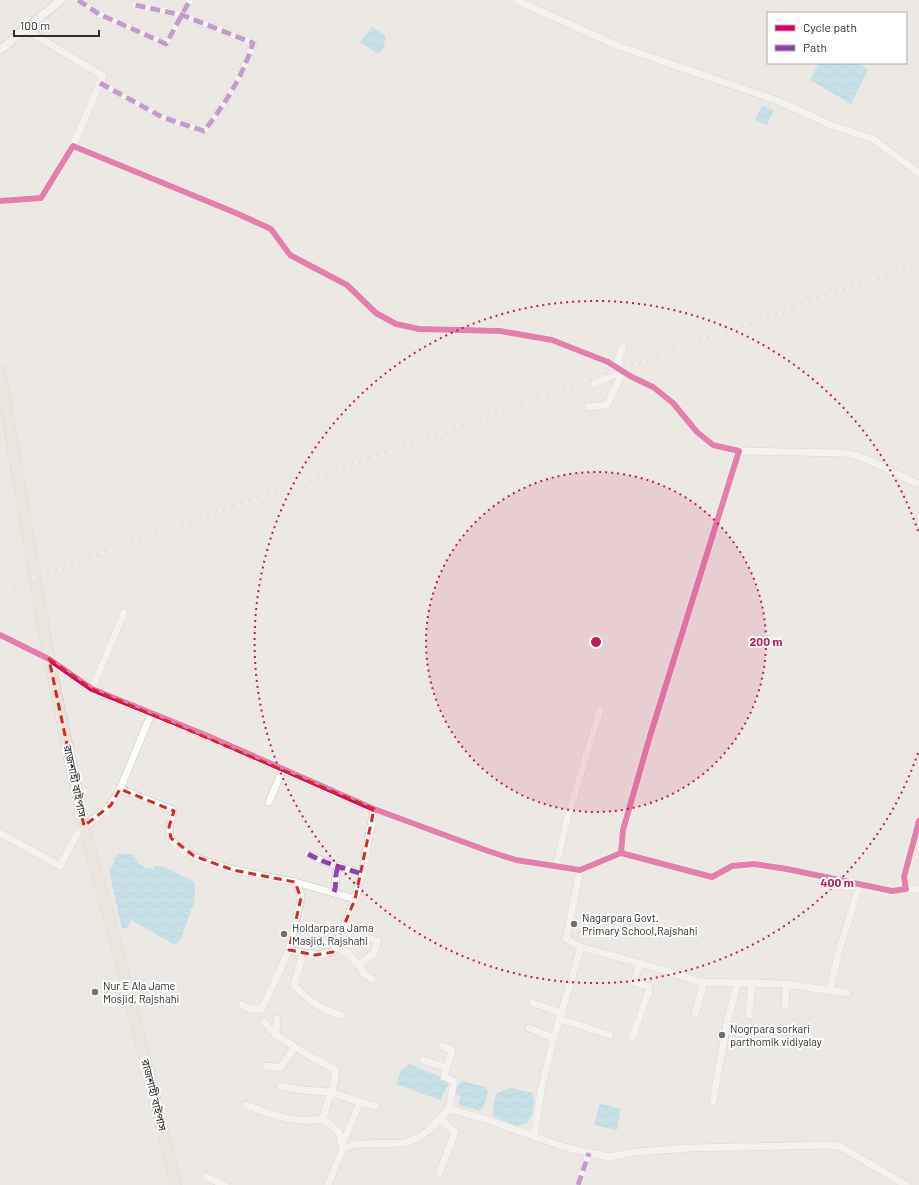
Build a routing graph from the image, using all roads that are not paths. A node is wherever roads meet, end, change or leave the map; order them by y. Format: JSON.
{"nodes":[{"id":1,"x":61,"y":0,"type":"edge"},
{"id":2,"x":78,"y":0,"type":"edge"},
{"id":3,"x":190,"y":0,"type":"edge"},
{"id":4,"x":516,"y":0,"type":"edge"},
{"id":5,"x":135,"y":5,"type":"dead end"},
{"id":6,"x":182,"y":15,"type":"junction"},
{"id":7,"x":25,"y":29,"type":"junction"},
{"id":8,"x":0,"y":50,"type":"edge"},
{"id":9,"x":100,"y":83,"type":"junction"},
{"id":10,"x":73,"y":146,"type":"junction"},
{"id":11,"x":919,"y":173,"type":"edge"},
{"id":12,"x":0,"y":201,"type":"edge"},
{"id":13,"x":623,"y":346,"type":"dead end"},
{"id":14,"x":621,"y":370,"type":"junction"},
{"id":15,"x":0,"y":372,"type":"edge"},
{"id":16,"x":594,"y":384,"type":"dead end"},
{"id":17,"x":588,"y":407,"type":"dead end"},
{"id":18,"x":738,"y":451,"type":"junction"},
{"id":19,"x":919,"y":484,"type":"edge"},
{"id":20,"x":124,"y":613,"type":"dead end"},
{"id":21,"x":0,"y":635,"type":"edge"},
{"id":22,"x":49,"y":659,"type":"junction"},
{"id":23,"x":92,"y":689,"type":"junction"},
{"id":24,"x":600,"y":710,"type":"dead end"},
{"id":25,"x":152,"y":712,"type":"junction"},
{"id":26,"x":283,"y":769,"type":"junction"},
{"id":27,"x":120,"y":789,"type":"junction"},
{"id":28,"x":269,"y":802,"type":"dead end"},
{"id":29,"x":374,"y":809,"type":"junction"},
{"id":30,"x":919,"y":821,"type":"edge"},
{"id":31,"x":84,"y":826,"type":"junction"},
{"id":32,"x":0,"y":832,"type":"edge"},
{"id":33,"x":308,"y":854,"type":"dead end"},
{"id":34,"x":621,"y":854,"type":"junction"},
{"id":35,"x":339,"y":866,"type":"junction"},
{"id":36,"x":556,"y":866,"type":"junction"},
{"id":37,"x":580,"y":870,"type":"junction"},
{"id":38,"x":362,"y":874,"type":"junction"},
{"id":39,"x":295,"y":882,"type":"junction"},
{"id":40,"x":860,"y":884,"type":"junction"},
{"id":41,"x":906,"y":889,"type":"junction"},
{"id":42,"x":919,"y":890,"type":"edge"},
{"id":43,"x":334,"y":892,"type":"junction"},
{"id":44,"x":355,"y":899,"type":"junction"},
{"id":45,"x":372,"y":939,"type":"dead end"},
{"id":46,"x":335,"y":947,"type":"junction"},
{"id":47,"x":581,"y":947,"type":"junction"},
{"id":48,"x":289,"y":950,"type":"junction"},
{"id":49,"x":303,"y":953,"type":"junction"},
{"id":50,"x":640,"y":963,"type":"junction"},
{"id":51,"x":359,"y":965,"type":"junction"},
{"id":52,"x":372,"y":979,"type":"dead end"},
{"id":53,"x":704,"y":982,"type":"junction"},
{"id":54,"x":738,"y":982,"type":"junction"},
{"id":55,"x":752,"y":982,"type":"junction"},
{"id":56,"x":786,"y":984,"type":"junction"},
{"id":57,"x":830,"y":990,"type":"junction"},
{"id":58,"x":847,"y":993,"type":"dead end"},
{"id":59,"x":533,"y":1003,"type":"dead end"},
{"id":60,"x":242,"y":1005,"type":"dead end"},
{"id":61,"x":785,"y":1006,"type":"dead end"},
{"id":62,"x":694,"y":1014,"type":"dead end"},
{"id":63,"x":749,"y":1015,"type":"dead end"},
{"id":64,"x":343,"y":1016,"type":"dead end"},
{"id":65,"x":561,"y":1016,"type":"junction"},
{"id":66,"x":277,"y":1019,"type":"dead end"},
{"id":67,"x":264,"y":1022,"type":"dead end"},
{"id":68,"x":529,"y":1028,"type":"dead end"},
{"id":69,"x":276,"y":1035,"type":"junction"},
{"id":70,"x":610,"y":1035,"type":"dead end"},
{"id":71,"x":554,"y":1038,"type":"junction"},
{"id":72,"x":632,"y":1038,"type":"dead end"},
{"id":73,"x":442,"y":1046,"type":"dead end"},
{"id":74,"x":295,"y":1047,"type":"junction"},
{"id":75,"x":423,"y":1060,"type":"dead end"},
{"id":76,"x":267,"y":1066,"type":"dead end"},
{"id":77,"x":447,"y":1068,"type":"junction"},
{"id":78,"x":281,"y":1086,"type":"dead end"},
{"id":79,"x":330,"y":1092,"type":"junction"},
{"id":80,"x":713,"y":1101,"type":"dead end"},
{"id":81,"x":360,"y":1102,"type":"junction"},
{"id":82,"x":246,"y":1104,"type":"dead end"},
{"id":83,"x":376,"y":1106,"type":"dead end"},
{"id":84,"x":449,"y":1109,"type":"junction"},
{"id":85,"x":323,"y":1119,"type":"junction"},
{"id":86,"x":441,"y":1119,"type":"junction"},
{"id":87,"x":534,"y":1137,"type":"junction"},
{"id":88,"x":343,"y":1146,"type":"junction"},
{"id":89,"x":589,"y":1153,"type":"junction"},
{"id":90,"x":439,"y":1174,"type":"dead end"},
{"id":91,"x":206,"y":1177,"type":"dead end"},
{"id":92,"x":176,"y":1185,"type":"edge"},
{"id":93,"x":225,"y":1185,"type":"edge"},
{"id":94,"x":328,"y":1185,"type":"edge"},
{"id":95,"x":578,"y":1185,"type":"edge"},
{"id":96,"x":906,"y":1185,"type":"edge"}],
"edges":[{"from":1,"to":7,"type":"street"},
{"from":2,"to":6,"type":"street"},
{"from":3,"to":6,"type":"street"},
{"from":4,"to":11,"type":"street"},
{"from":5,"to":6,"type":"street"},
{"from":6,"to":9,"type":"street"},
{"from":7,"to":8,"type":"street"},
{"from":7,"to":9,"type":"street"},
{"from":9,"to":10,"type":"street"},
{"from":10,"to":12,"type":"street"},
{"from":10,"to":14,"type":"street"},
{"from":13,"to":14,"type":"street"},
{"from":14,"to":16,"type":"street"},
{"from":14,"to":17,"type":"street"},
{"from":14,"to":18,"type":"street"},
{"from":15,"to":22,"type":"highway","name":"রাজশাহী বাইপাস"},
{"from":18,"to":19,"type":"street"},
{"from":18,"to":34,"type":"street"},
{"from":20,"to":23,"type":"street"},
{"from":21,"to":22,"type":"street"},
{"from":22,"to":23,"type":"street"},
{"from":22,"to":31,"type":"highway","name":"রাজশাহী বাইপাস"},
{"from":23,"to":25,"type":"street"},
{"from":24,"to":36,"type":"street"},
{"from":25,"to":26,"type":"street"},
{"from":25,"to":27,"type":"street"},
{"from":26,"to":28,"type":"street"},
{"from":26,"to":29,"type":"street"},
{"from":27,"to":31,"type":"street"},
{"from":27,"to":39,"type":"street"},
{"from":29,"to":36,"type":"street"},
{"from":29,"to":38,"type":"street"},
{"from":30,"to":41,"type":"street"},
{"from":31,"to":32,"type":"street"},
{"from":31,"to":92,"type":"highway","name":"রাজশাহী বাইপাস"},
{"from":33,"to":35,"type":"street"},
{"from":34,"to":37,"type":"street"},
{"from":34,"to":40,"type":"street"},
{"from":35,"to":38,"type":"street"},
{"from":35,"to":43,"type":"street"},
{"from":36,"to":37,"type":"street"},
{"from":37,"to":47,"type":"street"},
{"from":38,"to":44,"type":"street"},
{"from":39,"to":43,"type":"street"},
{"from":39,"to":48,"type":"street"},
{"from":40,"to":41,"type":"street"},
{"from":40,"to":57,"type":"street"},
{"from":41,"to":42,"type":"street"},
{"from":43,"to":44,"type":"street"},
{"from":44,"to":46,"type":"street"},
{"from":45,"to":51,"type":"street"},
{"from":46,"to":49,"type":"street"},
{"from":46,"to":51,"type":"street"},
{"from":47,"to":50,"type":"street"},
{"from":47,"to":65,"type":"street"},
{"from":48,"to":49,"type":"street"},
{"from":48,"to":60,"type":"street"},
{"from":49,"to":64,"type":"street"},
{"from":50,"to":53,"type":"street"},
{"from":50,"to":72,"type":"street"},
{"from":51,"to":52,"type":"street"},
{"from":53,"to":54,"type":"street"},
{"from":53,"to":62,"type":"street"},
{"from":54,"to":55,"type":"street"},
{"from":54,"to":80,"type":"street"},
{"from":55,"to":56,"type":"street"},
{"from":55,"to":63,"type":"street"},
{"from":56,"to":57,"type":"street"},
{"from":56,"to":61,"type":"street"},
{"from":57,"to":58,"type":"street"},
{"from":59,"to":65,"type":"street"},
{"from":65,"to":70,"type":"street"},
{"from":65,"to":71,"type":"street"},
{"from":66,"to":69,"type":"street"},
{"from":67,"to":69,"type":"street"},
{"from":68,"to":71,"type":"street"},
{"from":69,"to":74,"type":"street"},
{"from":71,"to":87,"type":"street"},
{"from":73,"to":77,"type":"street"},
{"from":74,"to":76,"type":"street"},
{"from":74,"to":79,"type":"street"},
{"from":75,"to":77,"type":"street"},
{"from":77,"to":84,"type":"street"},
{"from":78,"to":79,"type":"street"},
{"from":79,"to":81,"type":"street"},
{"from":79,"to":85,"type":"street"},
{"from":81,"to":83,"type":"street"},
{"from":81,"to":88,"type":"street"},
{"from":82,"to":85,"type":"street"},
{"from":84,"to":86,"type":"street"},
{"from":84,"to":87,"type":"street"},
{"from":85,"to":88,"type":"street"},
{"from":86,"to":88,"type":"street"},
{"from":86,"to":90,"type":"street"},
{"from":87,"to":89,"type":"street"},
{"from":88,"to":94,"type":"street"},
{"from":89,"to":95,"type":"street"},
{"from":89,"to":96,"type":"street"},
{"from":91,"to":93,"type":"street"}]}
